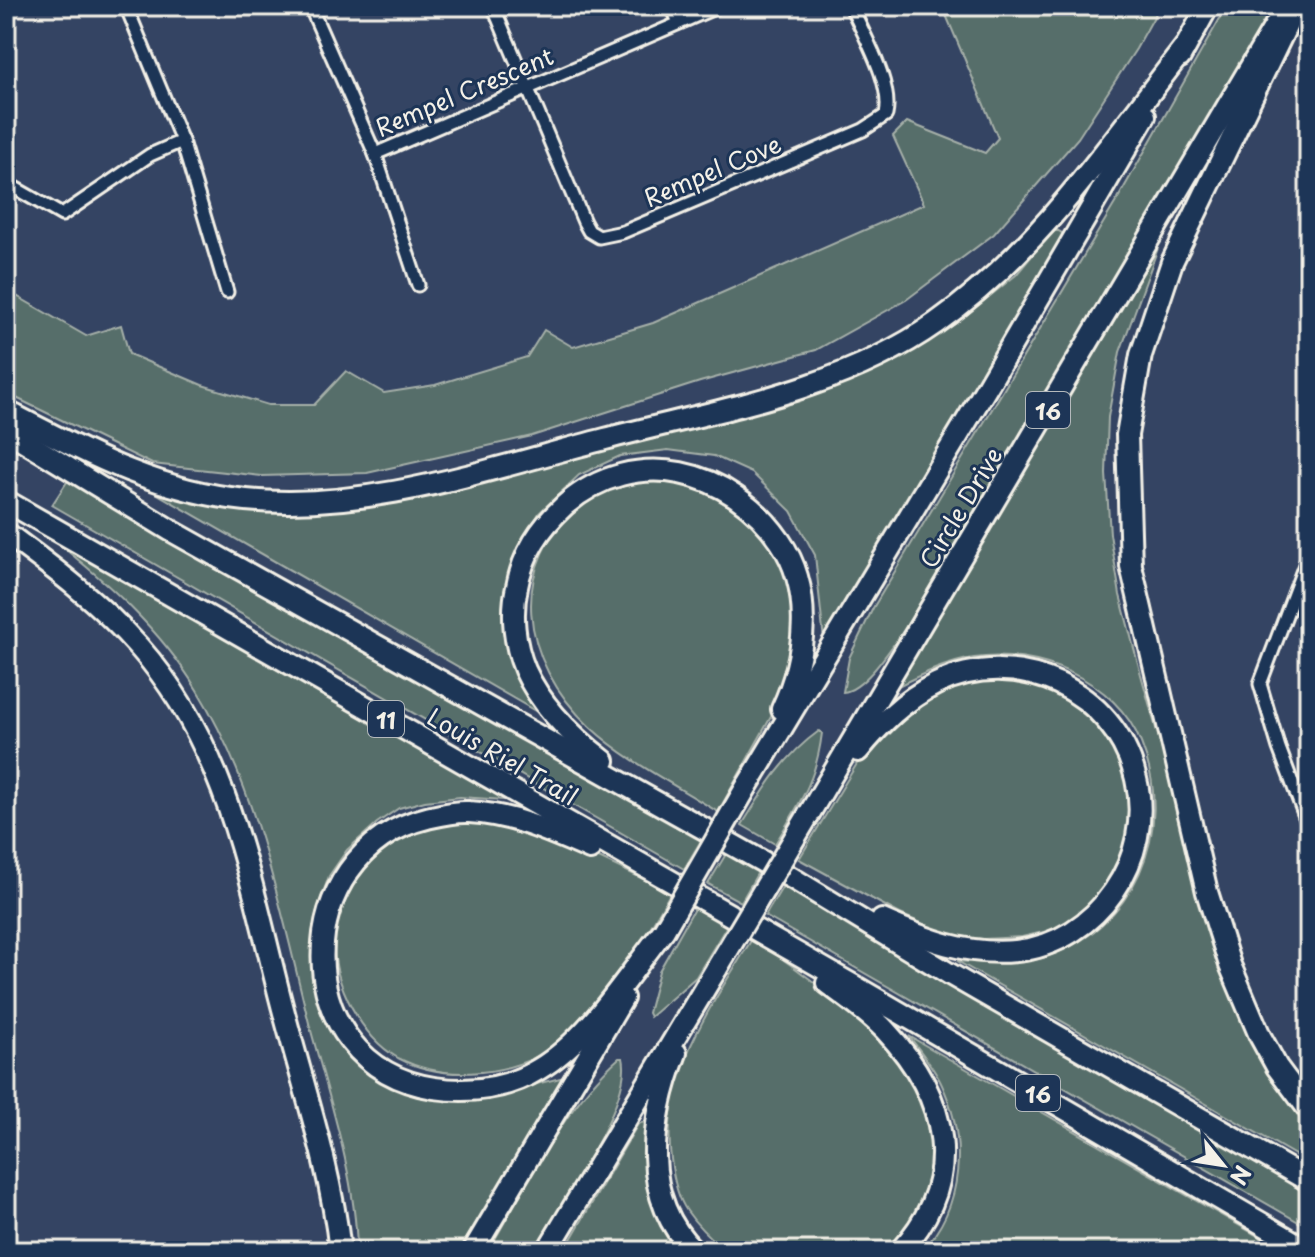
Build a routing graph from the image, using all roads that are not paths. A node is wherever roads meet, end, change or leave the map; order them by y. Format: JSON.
{"nodes":[{"id":1,"x":126,"y":6,"type":"edge"},
{"id":2,"x":310,"y":6,"type":"edge"},
{"id":3,"x":493,"y":6,"type":"edge"},
{"id":4,"x":672,"y":6,"type":"edge"},
{"id":5,"x":719,"y":6,"type":"edge"},
{"id":6,"x":851,"y":6,"type":"edge"},
{"id":7,"x":1208,"y":6,"type":"edge"},
{"id":8,"x":1288,"y":6,"type":"edge"},
{"id":9,"x":1296,"y":6,"type":"edge"},
{"id":10,"x":679,"y":23,"type":"junction"},
{"id":11,"x":1185,"y":47,"type":"junction"},
{"id":12,"x":527,"y":87,"type":"junction"},
{"id":13,"x":182,"y":141,"type":"junction"},
{"id":14,"x":375,"y":154,"type":"junction"},
{"id":15,"x":6,"y":183,"type":"edge"},
{"id":16,"x":418,"y":285,"type":"dead end"},
{"id":17,"x":227,"y":292,"type":"dead end"},
{"id":18,"x":6,"y":411,"type":"edge"},
{"id":19,"x":6,"y":430,"type":"edge"},
{"id":20,"x":6,"y":501,"type":"edge"},
{"id":21,"x":6,"y":533,"type":"edge"},
{"id":22,"x":1309,"y":554,"type":"edge"},
{"id":23,"x":747,"y":786,"type":"junction"},
{"id":24,"x":648,"y":795,"type":"junction"},
{"id":25,"x":809,"y":814,"type":"junction"},
{"id":26,"x":1309,"y":827,"type":"edge"},
{"id":27,"x":792,"y":878,"type":"junction"},
{"id":28,"x":712,"y":906,"type":"junction"},
{"id":29,"x":664,"y":930,"type":"junction"},
{"id":30,"x":767,"y":936,"type":"junction"},
{"id":31,"x":717,"y":968,"type":"junction"},
{"id":32,"x":1309,"y":1110,"type":"edge"},
{"id":33,"x":1309,"y":1181,"type":"edge"},
{"id":34,"x":340,"y":1251,"type":"edge"},
{"id":35,"x":473,"y":1251,"type":"edge"},
{"id":36,"x":547,"y":1251,"type":"edge"},
{"id":37,"x":694,"y":1251,"type":"edge"},
{"id":38,"x":900,"y":1251,"type":"edge"},
{"id":39,"x":1309,"y":1251,"type":"edge"}],
"edges":[{"from":1,"to":13,"type":"street"},
{"from":2,"to":14,"type":"street","name":"Rempel Crescent"},
{"from":3,"to":12,"type":"street"},
{"from":4,"to":10,"type":"street"},
{"from":5,"to":10,"type":"street","name":"Rempel Crescent"},
{"from":6,"to":12,"type":"street","name":"Rempel Cove"},
{"from":7,"to":11,"type":"highway","name":"Circle Drive"},
{"from":8,"to":25,"type":"highway","name":"Circle Drive","number":"16"},
{"from":9,"to":32,"type":"highway"},
{"from":10,"to":12,"type":"street","name":"Rempel Crescent"},
{"from":11,"to":18,"type":"highway"},
{"from":11,"to":23,"type":"highway","name":"Circle Drive"},
{"from":12,"to":14,"type":"street","name":"Rempel Crescent"},
{"from":13,"to":15,"type":"street"},
{"from":13,"to":17,"type":"street"},
{"from":14,"to":16,"type":"street"},
{"from":19,"to":24,"type":"highway","name":"Louis Riel Trail","number":"11"},
{"from":20,"to":28,"type":"highway","name":"Louis Riel Trail","number":"11"},
{"from":21,"to":34,"type":"highway"},
{"from":22,"to":26,"type":"street"},
{"from":23,"to":24,"type":"highway"},
{"from":23,"to":29,"type":"highway","name":"Circle Drive","bridge":true},
{"from":24,"to":27,"type":"highway","number":"16"},
{"from":25,"to":27,"type":"highway"},
{"from":25,"to":31,"type":"highway","name":"Circle Drive","number":"16","bridge":true},
{"from":27,"to":33,"type":"highway","number":"16"},
{"from":28,"to":29,"type":"highway"},
{"from":28,"to":30,"type":"highway","name":"Louis Riel Trail","number":"11"},
{"from":29,"to":35,"type":"highway"},
{"from":30,"to":38,"type":"highway"},
{"from":30,"to":39,"type":"highway","number":"16"},
{"from":31,"to":36,"type":"highway","number":"16"},
{"from":31,"to":37,"type":"highway"}]}
